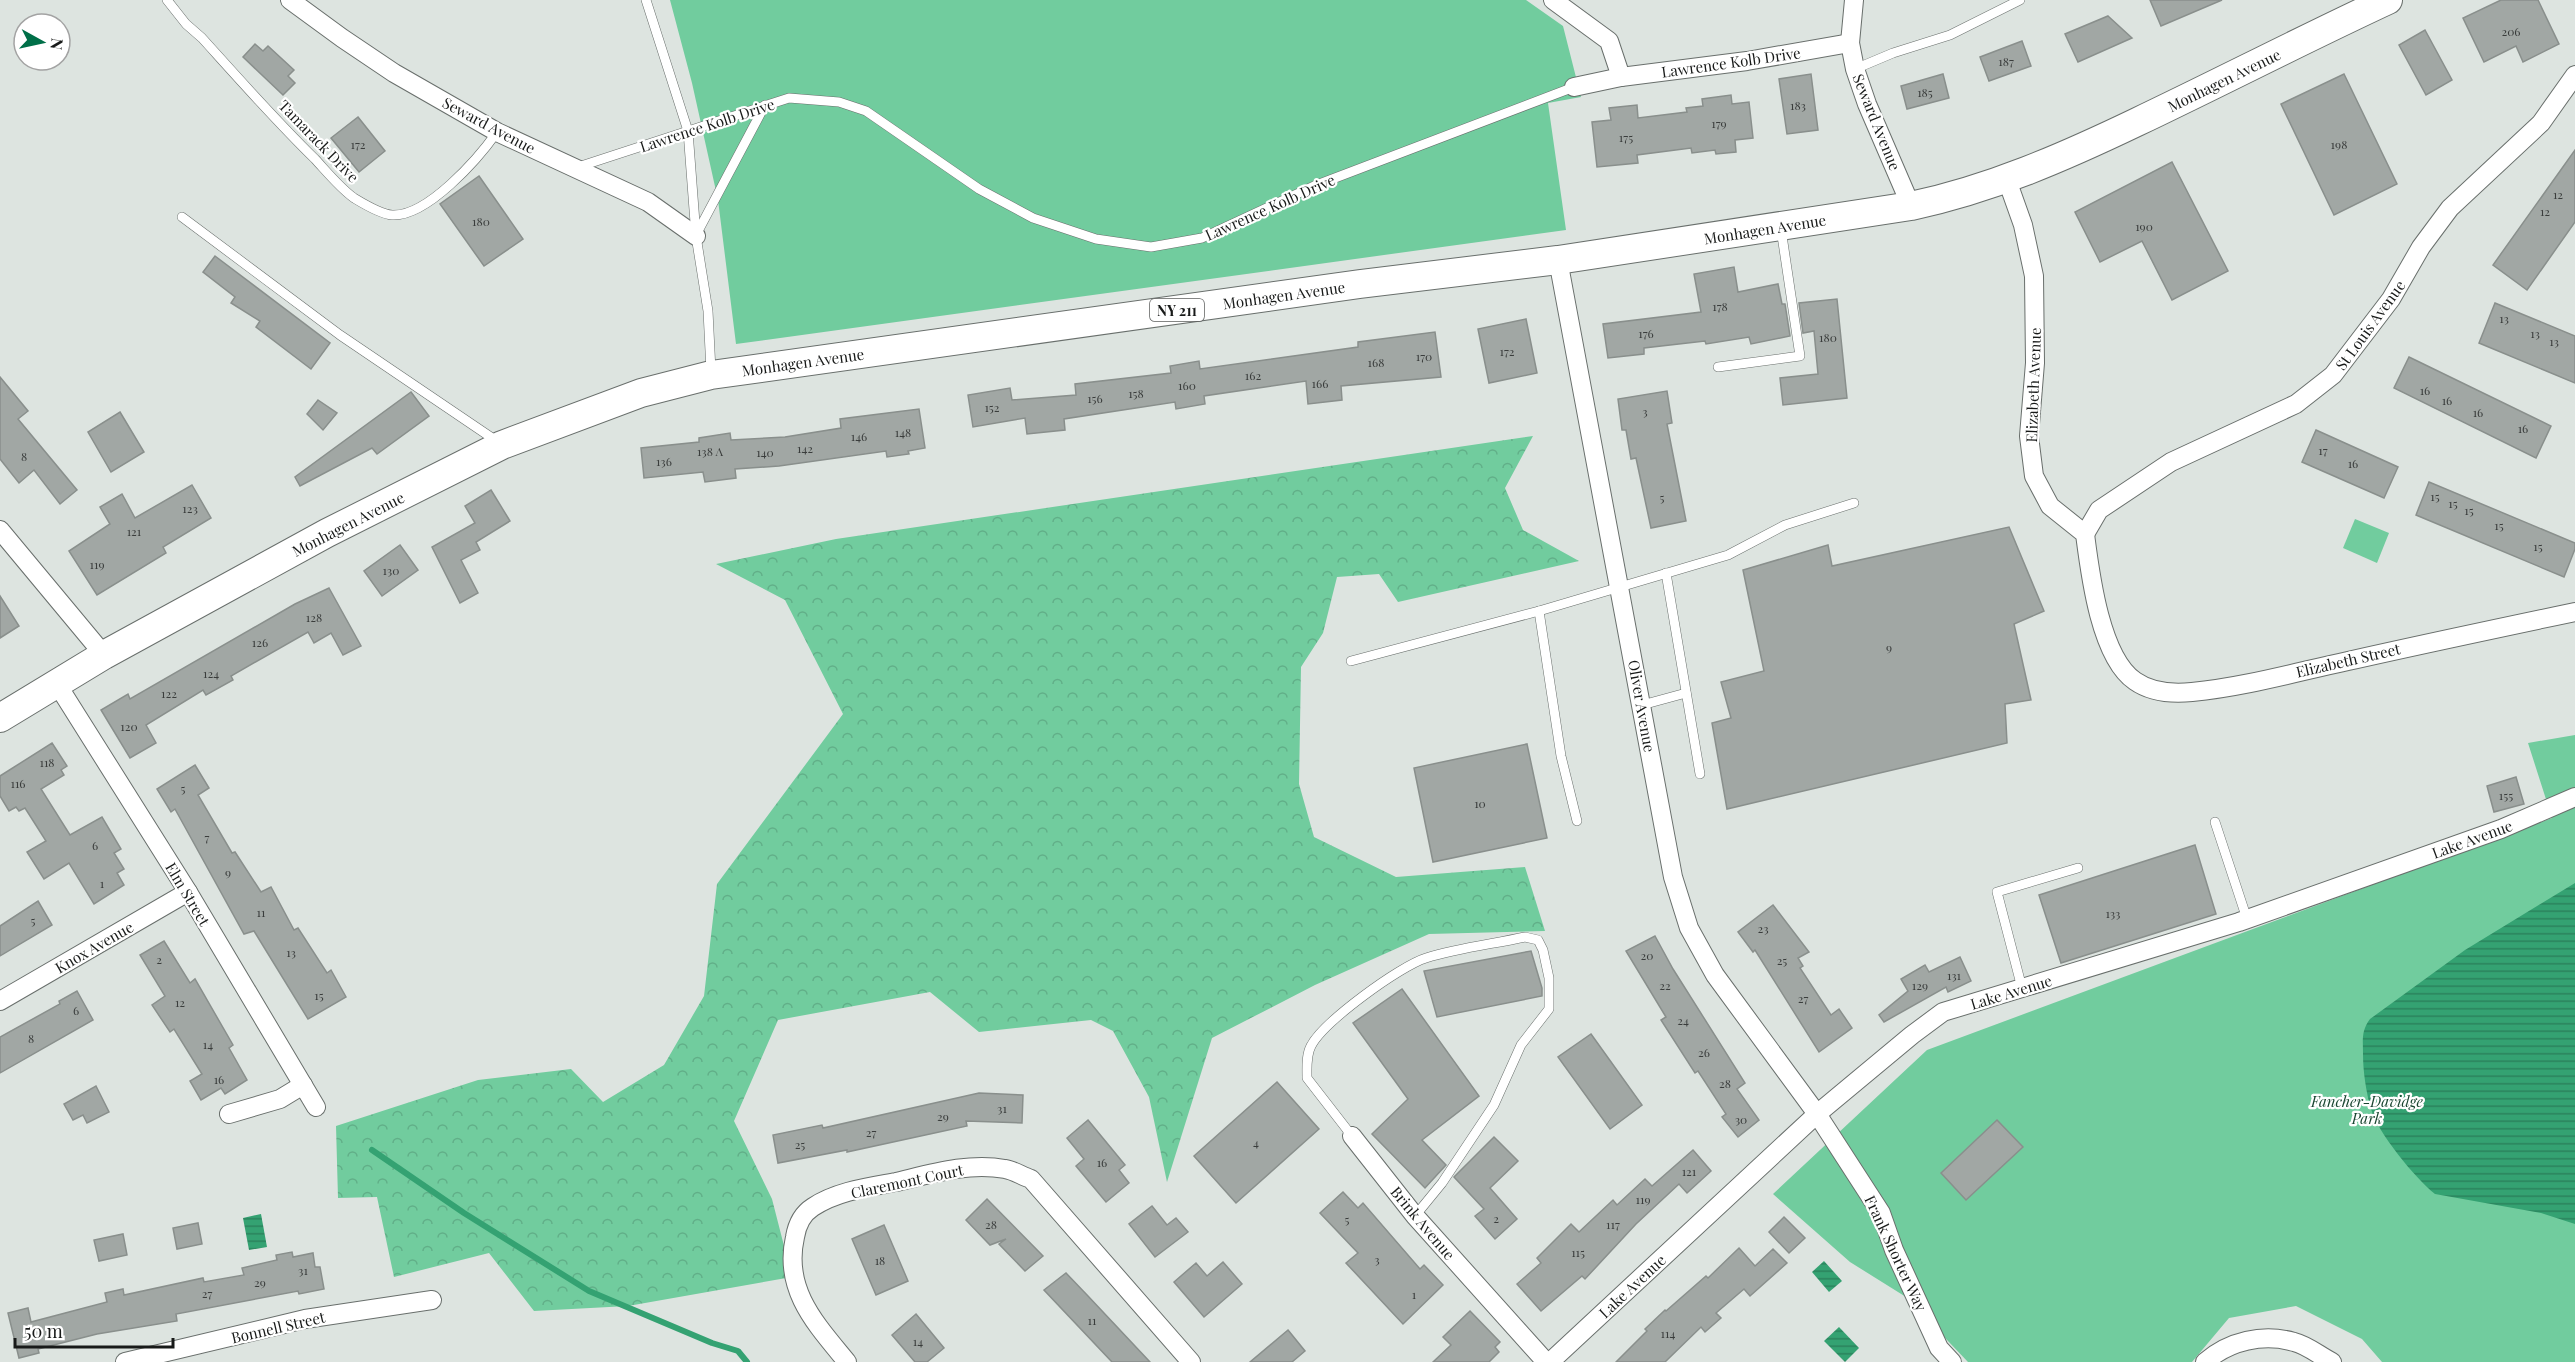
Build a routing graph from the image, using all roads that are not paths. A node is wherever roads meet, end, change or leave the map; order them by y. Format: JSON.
{"nodes":[{"id":1,"x":167,"y":0,"type":"edge"},
{"id":2,"x":290,"y":0,"type":"edge"},
{"id":3,"x":646,"y":0,"type":"edge"},
{"id":4,"x":1553,"y":0,"type":"edge"},
{"id":5,"x":1854,"y":0,"type":"edge"},
{"id":6,"x":2020,"y":0,"type":"edge"},
{"id":7,"x":2388,"y":0,"type":"edge"},
{"id":8,"x":1850,"y":43,"type":"junction"},
{"id":9,"x":1856,"y":69,"type":"junction"},
{"id":10,"x":2575,"y":75,"type":"edge"},
{"id":11,"x":1622,"y":77,"type":"junction"},
{"id":12,"x":1574,"y":87,"type":"joint"},
{"id":13,"x":765,"y":105,"type":"junction"},
{"id":14,"x":688,"y":131,"type":"junction"},
{"id":15,"x":497,"y":132,"type":"junction"},
{"id":16,"x":575,"y":168,"type":"junction"},
{"id":17,"x":2007,"y":180,"type":"junction"},
{"id":18,"x":1911,"y":206,"type":"junction"},
{"id":19,"x":182,"y":217,"type":"dead end"},
{"id":20,"x":1780,"y":226,"type":"junction"},
{"id":21,"x":696,"y":236,"type":"junction"},
{"id":22,"x":1558,"y":261,"type":"junction"},
{"id":23,"x":1718,"y":367,"type":"dead end"},
{"id":24,"x":711,"y":375,"type":"junction"},
{"id":25,"x":502,"y":445,"type":"junction"},
{"id":26,"x":1854,"y":503,"type":"dead end"},
{"id":27,"x":0,"y":530,"type":"edge"},
{"id":28,"x":2085,"y":534,"type":"junction"},
{"id":29,"x":1666,"y":573,"type":"junction"},
{"id":30,"x":1620,"y":588,"type":"junction"},
{"id":31,"x":1539,"y":611,"type":"junction"},
{"id":32,"x":2575,"y":612,"type":"edge"},
{"id":33,"x":104,"y":655,"type":"junction"},
{"id":34,"x":1351,"y":661,"type":"dead end"},
{"id":35,"x":57,"y":684,"type":"junction"},
{"id":36,"x":1686,"y":693,"type":"junction"},
{"id":37,"x":1642,"y":705,"type":"junction"},
{"id":38,"x":0,"y":718,"type":"edge"},
{"id":39,"x":1700,"y":774,"type":"dead end"},
{"id":40,"x":2575,"y":797,"type":"edge"},
{"id":41,"x":1577,"y":821,"type":"dead end"},
{"id":42,"x":2215,"y":822,"type":"dead end"},
{"id":43,"x":2079,"y":868,"type":"dead end"},
{"id":44,"x":188,"y":892,"type":"junction"},
{"id":45,"x":2247,"y":919,"type":"junction"},
{"id":46,"x":2022,"y":988,"type":"junction"},
{"id":47,"x":0,"y":1001,"type":"edge"},
{"id":48,"x":303,"y":1085,"type":"junction"},
{"id":49,"x":316,"y":1107,"type":"dead end"},
{"id":50,"x":229,"y":1114,"type":"dead end"},
{"id":51,"x":1817,"y":1114,"type":"junction"},
{"id":52,"x":1352,"y":1136,"type":"joint"},
{"id":53,"x":1415,"y":1216,"type":"junction"},
{"id":54,"x":432,"y":1300,"type":"dead end"},
{"id":55,"x":177,"y":1357,"type":"edge"},
{"id":56,"x":1558,"y":1359,"type":"edge"},
{"id":57,"x":125,"y":1362,"type":"edge"},
{"id":58,"x":847,"y":1362,"type":"edge"},
{"id":59,"x":1191,"y":1362,"type":"edge"},
{"id":60,"x":1952,"y":1362,"type":"edge"},
{"id":61,"x":2205,"y":1362,"type":"edge"},
{"id":62,"x":2332,"y":1362,"type":"edge"}],
"edges":[{"from":1,"to":15,"type":"lane","name":"Tamarack Drive"},
{"from":2,"to":15,"type":"street","name":"Seward Avenue"},
{"from":3,"to":14,"type":"lane"},
{"from":4,"to":11,"type":"street"},
{"from":5,"to":8,"type":"street","name":"Seward Avenue"},
{"from":6,"to":9,"type":"lane"},
{"from":7,"to":17,"type":"main road","name":"Monhagen Avenue","number":"NY 211"},
{"from":8,"to":9,"type":"street","name":"Seward Avenue"},
{"from":8,"to":11,"type":"street","name":"Lawrence Kolb Drive"},
{"from":9,"to":18,"type":"street","name":"Seward Avenue"},
{"from":10,"to":28,"type":"street","name":"St Louis Avenue"},
{"from":11,"to":12,"type":"street","name":"Lawrence Kolb Drive"},
{"from":12,"to":13,"type":"lane","name":"Lawrence Kolb Drive"},
{"from":13,"to":14,"type":"lane","name":"Lawrence Kolb Drive"},
{"from":13,"to":21,"type":"lane"},
{"from":14,"to":16,"type":"lane","name":"Lawrence Kolb Drive"},
{"from":14,"to":21,"type":"lane"},
{"from":15,"to":16,"type":"street","name":"Seward Avenue"},
{"from":16,"to":21,"type":"street","name":"Seward Avenue"},
{"from":17,"to":18,"type":"main road","name":"Monhagen Avenue","number":"NY 211"},
{"from":17,"to":28,"type":"street","name":"Elizabeth Avenue"},
{"from":18,"to":20,"type":"main road","name":"Monhagen Avenue","number":"NY 211"},
{"from":19,"to":25,"type":"lane"},
{"from":20,"to":22,"type":"main road","name":"Monhagen Avenue","number":"NY 211"},
{"from":20,"to":23,"type":"lane"},
{"from":21,"to":24,"type":"lane"},
{"from":22,"to":24,"type":"main road","name":"Monhagen Avenue","number":"NY 211"},
{"from":22,"to":30,"type":"street","name":"Oliver Avenue"},
{"from":24,"to":25,"type":"main road","name":"Monhagen Avenue","number":"NY 211"},
{"from":25,"to":33,"type":"main road","name":"Monhagen Avenue","number":"NY 211"},
{"from":26,"to":29,"type":"lane"},
{"from":27,"to":33,"type":"street"},
{"from":28,"to":32,"type":"street","name":"Elizabeth Street"},
{"from":29,"to":30,"type":"lane"},
{"from":29,"to":36,"type":"lane"},
{"from":30,"to":31,"type":"lane"},
{"from":30,"to":37,"type":"street","name":"Oliver Avenue"},
{"from":31,"to":34,"type":"lane"},
{"from":31,"to":41,"type":"lane"},
{"from":33,"to":35,"type":"main road","name":"Monhagen Avenue","number":"NY 211"},
{"from":35,"to":38,"type":"main road","name":"Monhagen Avenue","number":"NY 211"},
{"from":35,"to":44,"type":"street","name":"Elm Street"},
{"from":36,"to":37,"type":"lane"},
{"from":36,"to":39,"type":"lane"},
{"from":37,"to":51,"type":"street","name":"Oliver Avenue"},
{"from":40,"to":45,"type":"street","name":"Lake Avenue"},
{"from":42,"to":45,"type":"lane"},
{"from":43,"to":46,"type":"lane"},
{"from":44,"to":47,"type":"street","name":"Knox Avenue"},
{"from":44,"to":48,"type":"street","name":"Elm Street"},
{"from":45,"to":46,"type":"street","name":"Lake Avenue"},
{"from":46,"to":51,"type":"street","name":"Lake Avenue"},
{"from":48,"to":49,"type":"street","name":"Elm Street"},
{"from":48,"to":50,"type":"street"},
{"from":51,"to":56,"type":"street","name":"Lake Avenue"},
{"from":51,"to":60,"type":"street","name":"Frank Shorter Way"},
{"from":52,"to":53,"type":"street","name":"Brink Avenue"},
{"from":52,"to":53,"type":"lane","name":"Brink Avenue"},
{"from":53,"to":56,"type":"street","name":"Brink Avenue"},
{"from":54,"to":55,"type":"street","name":"Bonnell Street"},
{"from":55,"to":57,"type":"street","name":"Bonnell Street"},
{"from":58,"to":59,"type":"street","name":"Claremont Court"},
{"from":61,"to":62,"type":"street"}]}
